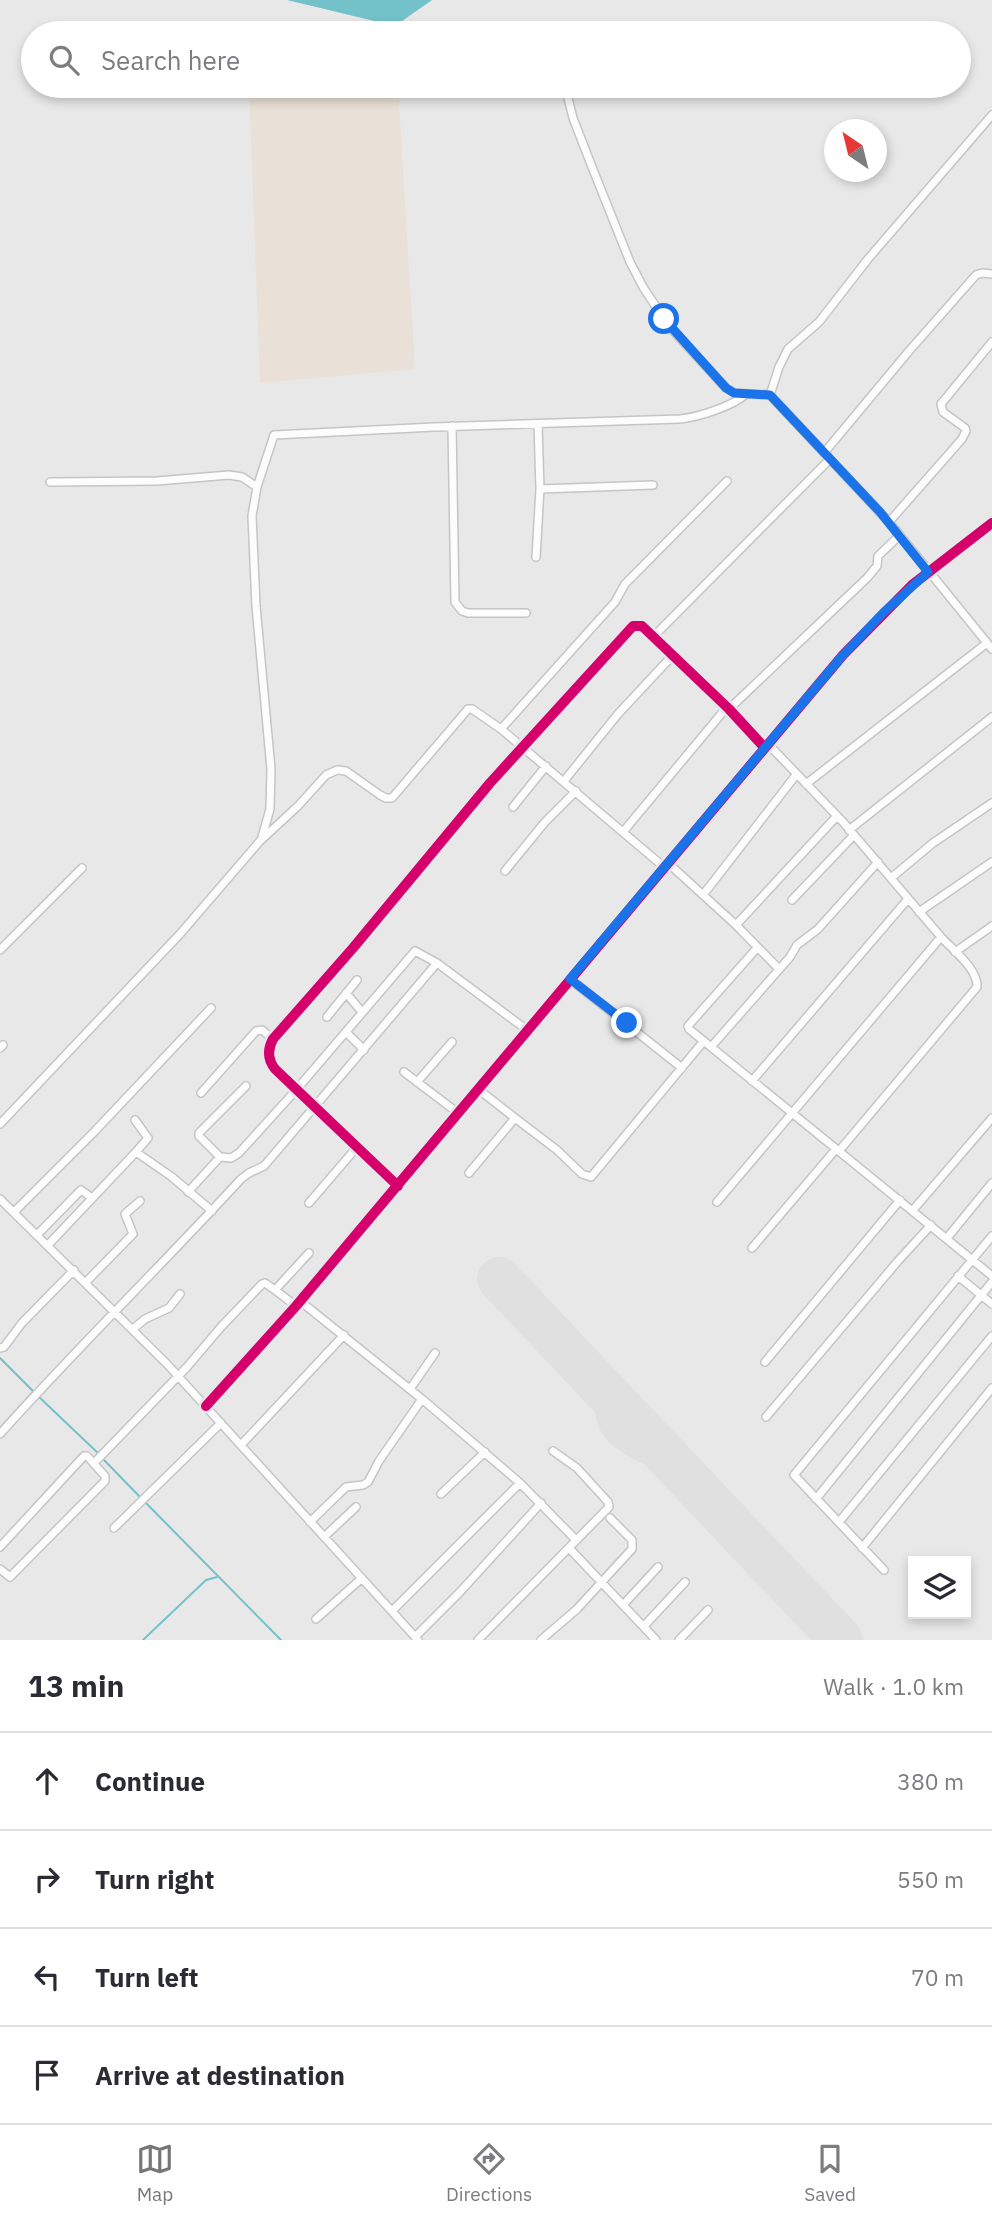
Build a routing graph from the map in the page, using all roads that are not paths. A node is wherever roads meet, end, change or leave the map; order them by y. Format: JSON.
{"nodes":[{"id":1,"x":568,"y":98,"type":"edge"},
{"id":2,"x":992,"y":115,"type":"edge"},
{"id":3,"x":992,"y":274,"type":"edge"},
{"id":4,"x":992,"y":342,"type":"edge"},
{"id":5,"x":747,"y":394,"type":"junction"},
{"id":6,"x":770,"y":395,"type":"junction"},
{"id":7,"x":538,"y":424,"type":"junction"},
{"id":8,"x":452,"y":426,"type":"junction"},
{"id":9,"x":824,"y":453,"type":"junction"},
{"id":10,"x":830,"y":459,"type":"junction"},
{"id":11,"x":727,"y":481,"type":"dead end"},
{"id":12,"x":50,"y":482,"type":"dead end"},
{"id":13,"x":653,"y":485,"type":"dead end"},
{"id":14,"x":257,"y":487,"type":"junction"},
{"id":15,"x":540,"y":489,"type":"junction"},
{"id":16,"x":889,"y":522,"type":"junction"},
{"id":17,"x":992,"y":523,"type":"edge"},
{"id":18,"x":900,"y":535,"type":"junction"},
{"id":19,"x":536,"y":557,"type":"dead end"},
{"id":20,"x":928,"y":572,"type":"junction"},
{"id":21,"x":526,"y":613,"type":"dead end"},
{"id":22,"x":653,"y":637,"type":"junction"},
{"id":23,"x":991,"y":647,"type":"edge"},
{"id":24,"x":673,"y":655,"type":"junction"},
{"id":25,"x":728,"y":708,"type":"junction"},
{"id":26,"x":992,"y":718,"type":"edge"},
{"id":27,"x":501,"y":729,"type":"junction"},
{"id":28,"x":766,"y":745,"type":"junction"},
{"id":29,"x":523,"y":748,"type":"junction"},
{"id":30,"x":546,"y":766,"type":"junction"},
{"id":31,"x":796,"y":775,"type":"junction"},
{"id":32,"x":564,"y":781,"type":"junction"},
{"id":33,"x":806,"y":784,"type":"junction"},
{"id":34,"x":576,"y":791,"type":"junction"},
{"id":35,"x":992,"y":803,"type":"edge"},
{"id":36,"x":513,"y":807,"type":"dead end"},
{"id":37,"x":837,"y":816,"type":"junction"},
{"id":38,"x":623,"y":832,"type":"junction"},
{"id":39,"x":852,"y":832,"type":"junction"},
{"id":40,"x":260,"y":841,"type":"junction"},
{"id":41,"x":878,"y":862,"type":"junction"},
{"id":42,"x":992,"y":862,"type":"edge"},
{"id":43,"x":666,"y":865,"type":"junction"},
{"id":44,"x":82,"y":868,"type":"dead end"},
{"id":45,"x":505,"y":871,"type":"dead end"},
{"id":46,"x":891,"y":878,"type":"junction"},
{"id":47,"x":703,"y":895,"type":"junction"},
{"id":48,"x":908,"y":898,"type":"junction"},
{"id":49,"x":792,"y":901,"type":"dead end"},
{"id":50,"x":919,"y":912,"type":"junction"},
{"id":51,"x":737,"y":925,"type":"junction"},
{"id":52,"x":992,"y":926,"type":"edge"},
{"id":53,"x":941,"y":937,"type":"junction"},
{"id":54,"x":757,"y":948,"type":"junction"},
{"id":55,"x":0,"y":950,"type":"edge"},
{"id":56,"x":955,"y":952,"type":"junction"},
{"id":57,"x":437,"y":963,"type":"junction"},
{"id":58,"x":779,"y":969,"type":"junction"},
{"id":59,"x":570,"y":979,"type":"junction"},
{"id":60,"x":358,"y":980,"type":"dead end"},
{"id":61,"x":346,"y":993,"type":"junction"},
{"id":62,"x":211,"y":1008,"type":"dead end"},
{"id":63,"x":362,"y":1012,"type":"junction"},
{"id":64,"x":327,"y":1017,"type":"dead end"},
{"id":65,"x":527,"y":1030,"type":"junction"},
{"id":66,"x":346,"y":1032,"type":"junction"},
{"id":67,"x":273,"y":1040,"type":"junction"},
{"id":68,"x":452,"y":1042,"type":"dead end"},
{"id":69,"x":700,"y":1045,"type":"junction"},
{"id":70,"x":711,"y":1047,"type":"junction"},
{"id":71,"x":364,"y":1049,"type":"junction"},
{"id":72,"x":682,"y":1068,"type":"junction"},
{"id":73,"x":404,"y":1072,"type":"dead end"},
{"id":74,"x":416,"y":1082,"type":"junction"},
{"id":75,"x":752,"y":1082,"type":"junction"},
{"id":76,"x":246,"y":1086,"type":"dead end"},
{"id":77,"x":297,"y":1089,"type":"junction"},
{"id":78,"x":478,"y":1089,"type":"junction"},
{"id":79,"x":201,"y":1093,"type":"dead end"},
{"id":80,"x":316,"y":1107,"type":"junction"},
{"id":81,"x":458,"y":1113,"type":"junction"},
{"id":82,"x":792,"y":1114,"type":"junction"},
{"id":83,"x":515,"y":1118,"type":"junction"},
{"id":84,"x":992,"y":1118,"type":"edge"},
{"id":85,"x":135,"y":1120,"type":"dead end"},
{"id":86,"x":0,"y":1124,"type":"edge"},
{"id":87,"x":357,"y":1147,"type":"junction"},
{"id":88,"x":136,"y":1152,"type":"junction"},
{"id":89,"x":834,"y":1152,"type":"junction"},
{"id":90,"x":220,"y":1157,"type":"junction"},
{"id":91,"x":469,"y":1173,"type":"dead end"},
{"id":92,"x":992,"y":1184,"type":"edge"},
{"id":93,"x":398,"y":1186,"type":"junction"},
{"id":94,"x":188,"y":1192,"type":"junction"},
{"id":95,"x":92,"y":1198,"type":"junction"},
{"id":96,"x":0,"y":1199,"type":"edge"},
{"id":97,"x":900,"y":1200,"type":"junction"},
{"id":98,"x":140,"y":1201,"type":"dead end"},
{"id":99,"x":717,"y":1202,"type":"dead end"},
{"id":100,"x":309,"y":1203,"type":"dead end"},
{"id":101,"x":913,"y":1210,"type":"junction"},
{"id":102,"x":212,"y":1211,"type":"junction"},
{"id":103,"x":13,"y":1212,"type":"junction"},
{"id":104,"x":927,"y":1229,"type":"junction"},
{"id":105,"x":37,"y":1235,"type":"junction"},
{"id":106,"x":992,"y":1236,"type":"edge"},
{"id":107,"x":947,"y":1238,"type":"junction"},
{"id":108,"x":48,"y":1245,"type":"junction"},
{"id":109,"x":752,"y":1248,"type":"dead end"},
{"id":110,"x":309,"y":1253,"type":"dead end"},
{"id":111,"x":971,"y":1259,"type":"junction"},
{"id":112,"x":74,"y":1270,"type":"junction"},
{"id":113,"x":958,"y":1276,"type":"junction"},
{"id":114,"x":992,"y":1276,"type":"edge"},
{"id":115,"x":86,"y":1282,"type":"junction"},
{"id":116,"x":992,"y":1282,"type":"edge"},
{"id":117,"x":275,"y":1290,"type":"junction"},
{"id":118,"x":180,"y":1294,"type":"dead end"},
{"id":119,"x":982,"y":1296,"type":"junction"},
{"id":120,"x":298,"y":1304,"type":"junction"},
{"id":121,"x":992,"y":1304,"type":"edge"},
{"id":122,"x":115,"y":1311,"type":"junction"},
{"id":123,"x":133,"y":1329,"type":"junction"},
{"id":124,"x":344,"y":1335,"type":"junction"},
{"id":125,"x":992,"y":1336,"type":"edge"},
{"id":126,"x":0,"y":1348,"type":"edge"},
{"id":127,"x":435,"y":1353,"type":"dead end"},
{"id":128,"x":765,"y":1362,"type":"dead end"},
{"id":129,"x":178,"y":1376,"type":"junction"},
{"id":130,"x":992,"y":1388,"type":"edge"},
{"id":131,"x":410,"y":1389,"type":"junction"},
{"id":132,"x":422,"y":1399,"type":"junction"},
{"id":133,"x":206,"y":1406,"type":"junction"},
{"id":134,"x":766,"y":1417,"type":"dead end"},
{"id":135,"x":222,"y":1423,"type":"junction"},
{"id":136,"x":0,"y":1434,"type":"edge"},
{"id":137,"x":241,"y":1446,"type":"junction"},
{"id":138,"x":485,"y":1451,"type":"junction"},
{"id":139,"x":553,"y":1451,"type":"dead end"},
{"id":140,"x":99,"y":1459,"type":"junction"},
{"id":141,"x":520,"y":1483,"type":"junction"},
{"id":142,"x":441,"y":1494,"type":"dead end"},
{"id":143,"x":817,"y":1499,"type":"junction"},
{"id":144,"x":541,"y":1503,"type":"junction"},
{"id":145,"x":356,"y":1507,"type":"dead end"},
{"id":146,"x":610,"y":1518,"type":"dead end"},
{"id":147,"x":310,"y":1522,"type":"junction"},
{"id":148,"x":839,"y":1522,"type":"junction"},
{"id":149,"x":114,"y":1528,"type":"dead end"},
{"id":150,"x":324,"y":1537,"type":"junction"},
{"id":151,"x":576,"y":1540,"type":"junction"},
{"id":152,"x":0,"y":1547,"type":"edge"},
{"id":153,"x":569,"y":1548,"type":"junction"},
{"id":154,"x":862,"y":1548,"type":"junction"},
{"id":155,"x":658,"y":1567,"type":"dead end"},
{"id":156,"x":0,"y":1569,"type":"edge"},
{"id":157,"x":884,"y":1570,"type":"dead end"},
{"id":158,"x":362,"y":1578,"type":"junction"},
{"id":159,"x":602,"y":1581,"type":"junction"},
{"id":160,"x":685,"y":1582,"type":"dead end"},
{"id":161,"x":623,"y":1605,"type":"junction"},
{"id":162,"x":708,"y":1610,"type":"dead end"},
{"id":163,"x":392,"y":1611,"type":"junction"},
{"id":164,"x":316,"y":1619,"type":"dead end"},
{"id":165,"x":644,"y":1626,"type":"junction"},
{"id":166,"x":417,"y":1638,"type":"edge"},
{"id":167,"x":478,"y":1640,"type":"edge"},
{"id":168,"x":541,"y":1640,"type":"edge"},
{"id":169,"x":656,"y":1640,"type":"edge"},
{"id":170,"x":679,"y":1640,"type":"edge"}],
"edges":[{"from":1,"to":5,"type":"street"},
{"from":2,"to":6,"type":"street"},
{"from":3,"to":9,"type":"street"},
{"from":4,"to":16,"type":"street"},
{"from":5,"to":6,"type":"street"},
{"from":5,"to":7,"type":"street"},
{"from":6,"to":9,"type":"street"},
{"from":7,"to":8,"type":"street"},
{"from":7,"to":15,"type":"street"},
{"from":8,"to":14,"type":"street"},
{"from":8,"to":21,"type":"street"},
{"from":9,"to":10,"type":"street"},
{"from":10,"to":16,"type":"street"},
{"from":10,"to":22,"type":"street"},
{"from":11,"to":27,"type":"street"},
{"from":12,"to":14,"type":"street"},
{"from":13,"to":15,"type":"street"},
{"from":14,"to":40,"type":"street"},
{"from":15,"to":19,"type":"street"},
{"from":16,"to":18,"type":"street"},
{"from":17,"to":20,"type":"street"},
{"from":18,"to":20,"type":"street"},
{"from":18,"to":25,"type":"street"},
{"from":20,"to":23,"type":"street"},
{"from":20,"to":28,"type":"street"},
{"from":22,"to":24,"type":"street"},
{"from":22,"to":29,"type":"street"},
{"from":23,"to":33,"type":"street"},
{"from":24,"to":25,"type":"street"},
{"from":24,"to":32,"type":"street"},
{"from":25,"to":28,"type":"street"},
{"from":25,"to":38,"type":"street"},
{"from":26,"to":39,"type":"street"},
{"from":27,"to":29,"type":"street"},
{"from":27,"to":40,"type":"street"},
{"from":28,"to":31,"type":"street"},
{"from":28,"to":43,"type":"street"},
{"from":29,"to":30,"type":"street"},
{"from":29,"to":67,"type":"street"},
{"from":30,"to":32,"type":"street"},
{"from":30,"to":36,"type":"street"},
{"from":31,"to":33,"type":"street"},
{"from":31,"to":47,"type":"street"},
{"from":32,"to":34,"type":"street"},
{"from":33,"to":37,"type":"street"},
{"from":34,"to":38,"type":"street"},
{"from":34,"to":45,"type":"street"},
{"from":35,"to":46,"type":"street"},
{"from":37,"to":39,"type":"street"},
{"from":37,"to":51,"type":"street"},
{"from":38,"to":43,"type":"street"},
{"from":39,"to":41,"type":"street"},
{"from":39,"to":49,"type":"street"},
{"from":40,"to":86,"type":"street"},
{"from":41,"to":46,"type":"street"},
{"from":41,"to":58,"type":"street"},
{"from":42,"to":50,"type":"street"},
{"from":43,"to":47,"type":"street"},
{"from":43,"to":59,"type":"street"},
{"from":44,"to":55,"type":"street"},
{"from":46,"to":48,"type":"street"},
{"from":47,"to":51,"type":"street"},
{"from":48,"to":50,"type":"street"},
{"from":48,"to":75,"type":"street"},
{"from":50,"to":53,"type":"street"},
{"from":51,"to":54,"type":"street"},
{"from":52,"to":56,"type":"street"},
{"from":53,"to":56,"type":"street"},
{"from":53,"to":82,"type":"street"},
{"from":54,"to":58,"type":"street"},
{"from":54,"to":69,"type":"street"},
{"from":56,"to":89,"type":"street"},
{"from":57,"to":63,"type":"street"},
{"from":57,"to":65,"type":"street"},
{"from":57,"to":71,"type":"street"},
{"from":58,"to":70,"type":"street"},
{"from":59,"to":65,"type":"street"},
{"from":59,"to":72,"type":"street"},
{"from":60,"to":61,"type":"street"},
{"from":61,"to":63,"type":"street"},
{"from":61,"to":64,"type":"street"},
{"from":62,"to":103,"type":"street"},
{"from":63,"to":66,"type":"street"},
{"from":65,"to":78,"type":"street"},
{"from":66,"to":71,"type":"street"},
{"from":66,"to":77,"type":"street"},
{"from":67,"to":77,"type":"street"},
{"from":67,"to":79,"type":"street"},
{"from":68,"to":74,"type":"street"},
{"from":69,"to":70,"type":"street"},
{"from":69,"to":72,"type":"street"},
{"from":70,"to":75,"type":"street"},
{"from":71,"to":80,"type":"street"},
{"from":72,"to":83,"type":"street"},
{"from":73,"to":74,"type":"street"},
{"from":74,"to":81,"type":"street"},
{"from":75,"to":82,"type":"street"},
{"from":76,"to":90,"type":"street"},
{"from":77,"to":80,"type":"street"},
{"from":77,"to":90,"type":"street"},
{"from":78,"to":81,"type":"street"},
{"from":78,"to":83,"type":"street"},
{"from":80,"to":87,"type":"street"},
{"from":80,"to":102,"type":"street"},
{"from":81,"to":93,"type":"street"},
{"from":82,"to":89,"type":"street"},
{"from":82,"to":99,"type":"street"},
{"from":83,"to":91,"type":"street"},
{"from":84,"to":101,"type":"street"},
{"from":85,"to":88,"type":"street"},
{"from":87,"to":93,"type":"street"},
{"from":87,"to":100,"type":"street"},
{"from":88,"to":94,"type":"street"},
{"from":88,"to":95,"type":"street"},
{"from":89,"to":97,"type":"street"},
{"from":89,"to":109,"type":"street"},
{"from":90,"to":94,"type":"street"},
{"from":92,"to":107,"type":"street"},
{"from":93,"to":120,"type":"street"},
{"from":94,"to":102,"type":"street"},
{"from":95,"to":105,"type":"street"},
{"from":95,"to":108,"type":"street"},
{"from":96,"to":103,"type":"street"},
{"from":97,"to":101,"type":"street"},
{"from":97,"to":128,"type":"street"},
{"from":98,"to":115,"type":"street"},
{"from":101,"to":104,"type":"street"},
{"from":102,"to":122,"type":"street"},
{"from":103,"to":105,"type":"street"},
{"from":104,"to":107,"type":"street"},
{"from":104,"to":134,"type":"street"},
{"from":105,"to":108,"type":"street"},
{"from":106,"to":111,"type":"street"},
{"from":107,"to":111,"type":"street"},
{"from":108,"to":112,"type":"street"},
{"from":110,"to":117,"type":"street"},
{"from":111,"to":113,"type":"street"},
{"from":111,"to":114,"type":"street"},
{"from":112,"to":115,"type":"street"},
{"from":112,"to":126,"type":"street"},
{"from":113,"to":119,"type":"street"},
{"from":113,"to":143,"type":"street"},
{"from":115,"to":122,"type":"street"},
{"from":116,"to":119,"type":"street"},
{"from":117,"to":120,"type":"street"},
{"from":117,"to":129,"type":"street"},
{"from":118,"to":123,"type":"street"},
{"from":119,"to":121,"type":"street"},
{"from":119,"to":143,"type":"street"},
{"from":120,"to":124,"type":"street"},
{"from":120,"to":133,"type":"street"},
{"from":122,"to":123,"type":"street"},
{"from":122,"to":136,"type":"street"},
{"from":123,"to":129,"type":"street"},
{"from":124,"to":131,"type":"street"},
{"from":124,"to":137,"type":"street"},
{"from":125,"to":148,"type":"street"},
{"from":127,"to":131,"type":"street"},
{"from":129,"to":133,"type":"street"},
{"from":129,"to":140,"type":"street"},
{"from":130,"to":154,"type":"street"},
{"from":131,"to":132,"type":"street"},
{"from":132,"to":138,"type":"street"},
{"from":132,"to":147,"type":"street"},
{"from":133,"to":135,"type":"street"},
{"from":135,"to":137,"type":"street"},
{"from":135,"to":149,"type":"street"},
{"from":137,"to":147,"type":"street"},
{"from":138,"to":141,"type":"street"},
{"from":138,"to":142,"type":"street"},
{"from":139,"to":151,"type":"street"},
{"from":140,"to":152,"type":"street"},
{"from":140,"to":156,"type":"street"},
{"from":141,"to":144,"type":"street"},
{"from":141,"to":163,"type":"street"},
{"from":143,"to":148,"type":"street"},
{"from":144,"to":151,"type":"street"},
{"from":144,"to":166,"type":"street"},
{"from":145,"to":150,"type":"street"},
{"from":146,"to":159,"type":"street"},
{"from":147,"to":150,"type":"street"},
{"from":148,"to":154,"type":"street"},
{"from":150,"to":158,"type":"street"},
{"from":151,"to":153,"type":"street"},
{"from":153,"to":159,"type":"street"},
{"from":153,"to":167,"type":"street"},
{"from":154,"to":157,"type":"street"},
{"from":155,"to":161,"type":"street"},
{"from":158,"to":163,"type":"street"},
{"from":158,"to":164,"type":"street"},
{"from":159,"to":161,"type":"street"},
{"from":159,"to":168,"type":"street"},
{"from":160,"to":165,"type":"street"},
{"from":161,"to":165,"type":"street"},
{"from":162,"to":170,"type":"street"},
{"from":163,"to":166,"type":"street"},
{"from":165,"to":169,"type":"street"}]}
